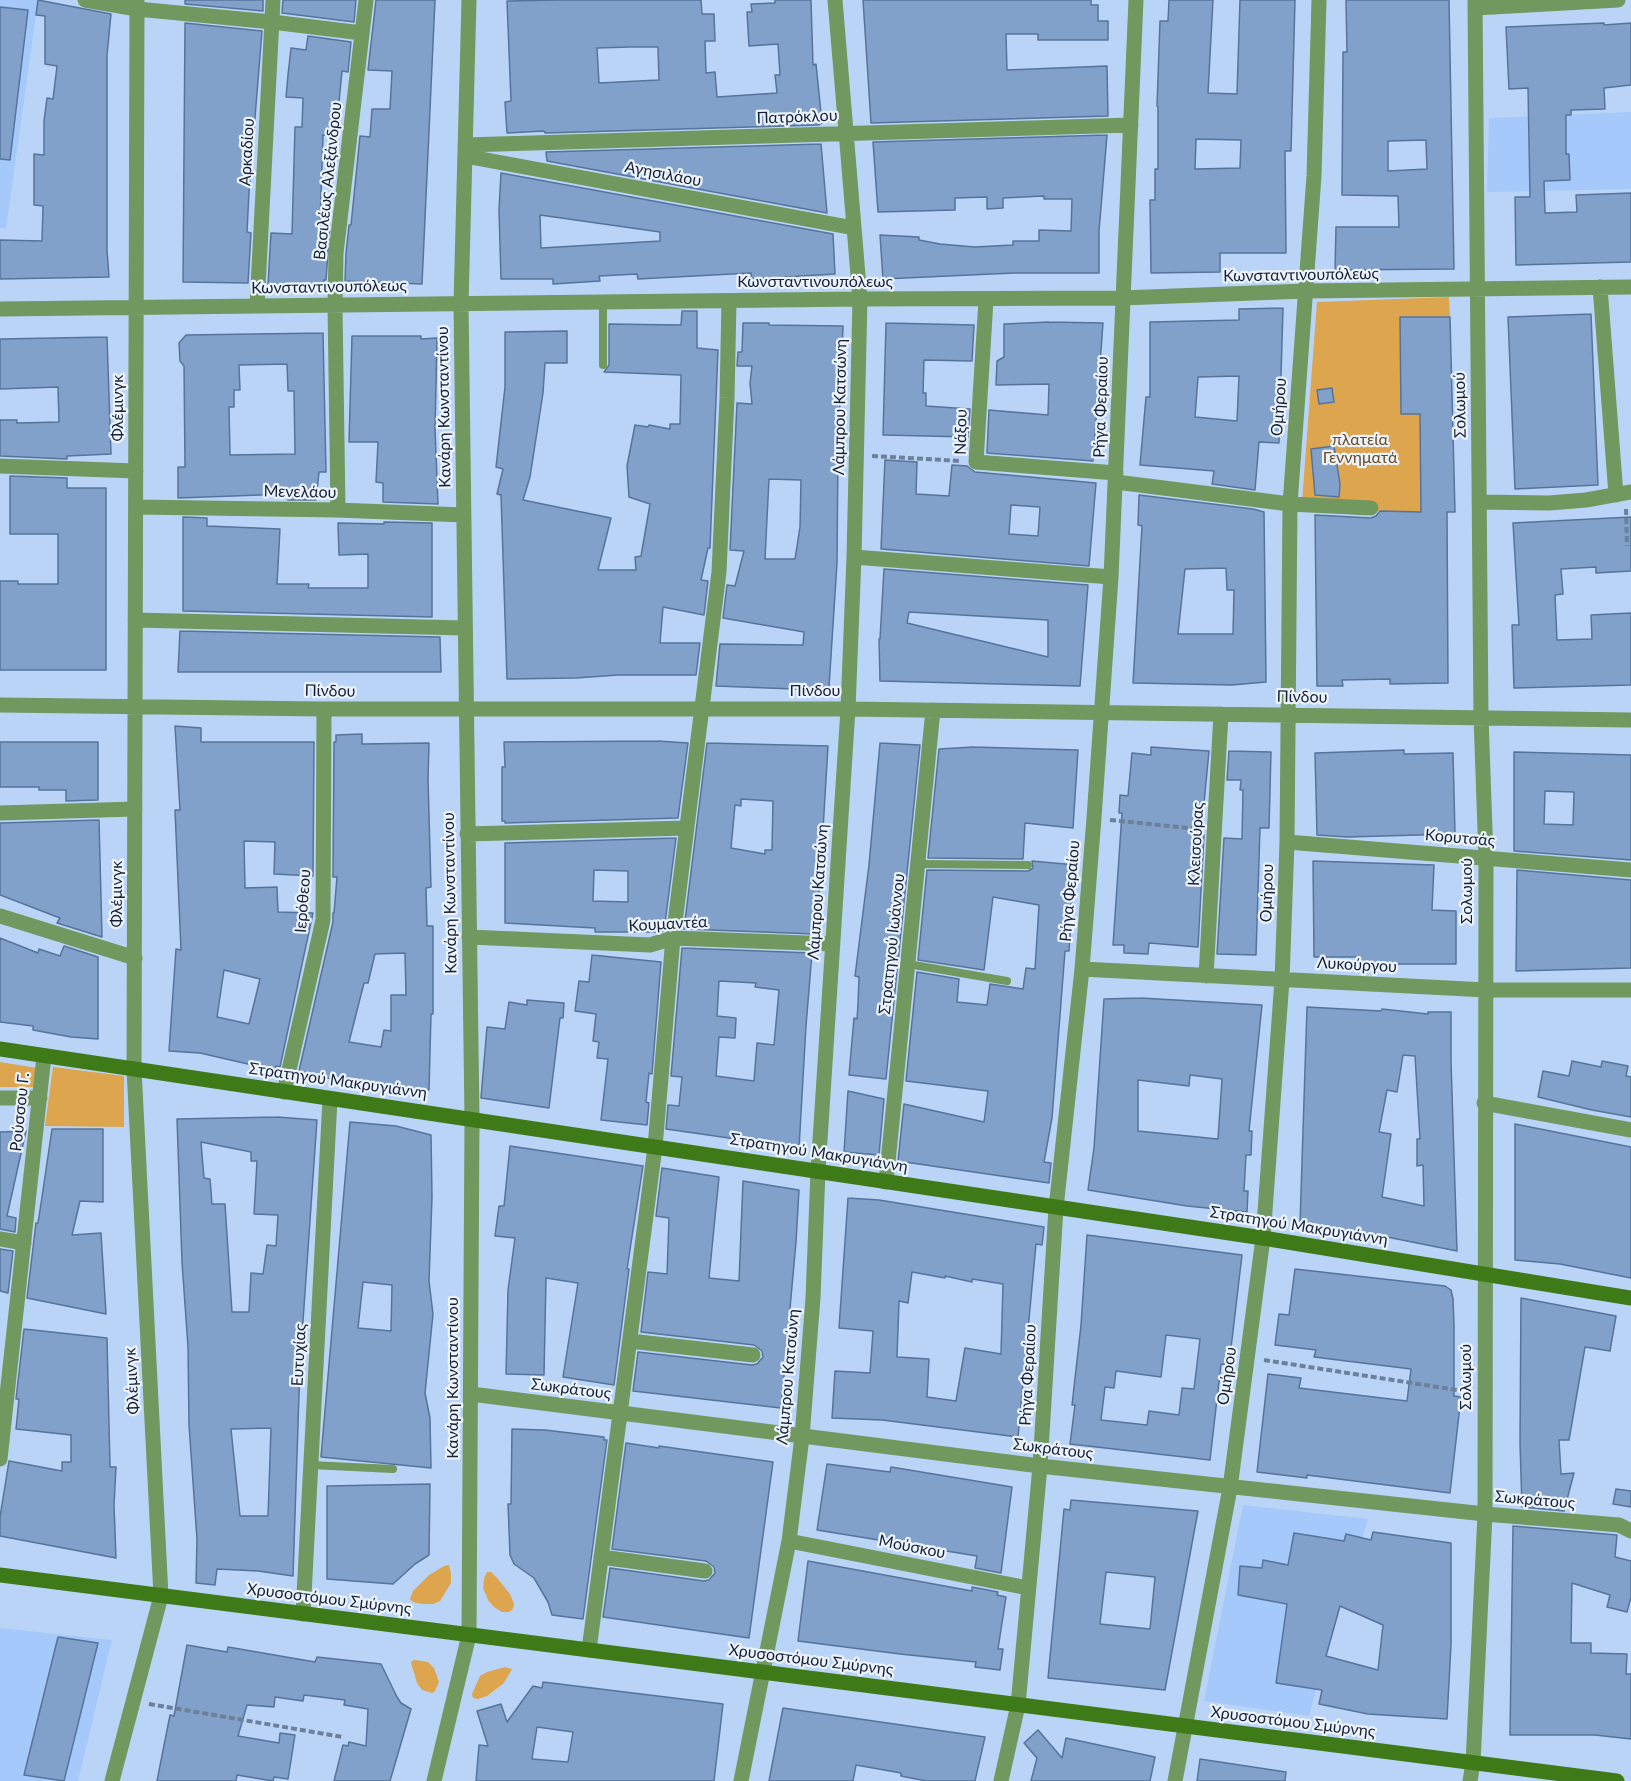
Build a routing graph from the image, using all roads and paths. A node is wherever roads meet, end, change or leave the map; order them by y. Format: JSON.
{"nodes":[{"id":1,"x":85,"y":0,"type":"edge"},
{"id":2,"x":273,"y":0,"type":"edge"},
{"id":3,"x":366,"y":0,"type":"edge"},
{"id":4,"x":469,"y":0,"type":"edge"},
{"id":5,"x":835,"y":0,"type":"edge"},
{"id":6,"x":1136,"y":0,"type":"edge"},
{"id":7,"x":1318,"y":0,"type":"edge"},
{"id":8,"x":1618,"y":0,"type":"edge"},
{"id":9,"x":137,"y":4,"type":"edge"},
{"id":10,"x":1475,"y":4,"type":"edge"},
{"id":11,"x":272,"y":22,"type":"junction"},
{"id":12,"x":363,"y":33,"type":"junction"},
{"id":13,"x":1131,"y":124,"type":"junction"},
{"id":14,"x":847,"y":134,"type":"junction"},
{"id":15,"x":465,"y":150,"type":"junction"},
{"id":16,"x":854,"y":228,"type":"junction"},
{"id":17,"x":1600,"y":287,"type":"junction"},
{"id":18,"x":1631,"y":287,"type":"edge"},
{"id":19,"x":1476,"y":290,"type":"junction"},
{"id":20,"x":1306,"y":291,"type":"junction"},
{"id":21,"x":1122,"y":298,"type":"junction"},
{"id":22,"x":860,"y":299,"type":"junction"},
{"id":23,"x":986,"y":300,"type":"junction"},
{"id":24,"x":729,"y":301,"type":"junction"},
{"id":25,"x":603,"y":302,"type":"junction"},
{"id":26,"x":461,"y":304,"type":"junction"},
{"id":27,"x":257,"y":306,"type":"junction"},
{"id":28,"x":334,"y":306,"type":"junction"},
{"id":29,"x":136,"y":307,"type":"junction"},
{"id":30,"x":0,"y":309,"type":"edge"},
{"id":31,"x":603,"y":365,"type":"dead end"},
{"id":32,"x":857,"y":455,"type":"junction"},
{"id":33,"x":976,"y":462,"type":"junction"},
{"id":34,"x":0,"y":466,"type":"edge"},
{"id":35,"x":136,"y":471,"type":"junction"},
{"id":36,"x":1116,"y":477,"type":"junction"},
{"id":37,"x":1624,"y":493,"type":"edge"},
{"id":38,"x":1479,"y":502,"type":"junction"},
{"id":39,"x":1290,"y":504,"type":"junction"},
{"id":40,"x":136,"y":507,"type":"junction"},
{"id":41,"x":1371,"y":508,"type":"dead end"},
{"id":42,"x":338,"y":510,"type":"junction"},
{"id":43,"x":464,"y":515,"type":"junction"},
{"id":44,"x":1627,"y":546,"type":"dead end"},
{"id":45,"x":854,"y":557,"type":"junction"},
{"id":46,"x":1111,"y":577,"type":"junction"},
{"id":47,"x":135,"y":620,"type":"junction"},
{"id":48,"x":464,"y":628,"type":"junction"},
{"id":49,"x":0,"y":705,"type":"edge"},
{"id":50,"x":135,"y":706,"type":"junction"},
{"id":51,"x":324,"y":709,"type":"junction"},
{"id":52,"x":848,"y":709,"type":"junction"},
{"id":53,"x":465,"y":710,"type":"junction"},
{"id":54,"x":703,"y":710,"type":"junction"},
{"id":55,"x":933,"y":710,"type":"junction"},
{"id":56,"x":1102,"y":714,"type":"junction"},
{"id":57,"x":1221,"y":714,"type":"junction"},
{"id":58,"x":1288,"y":715,"type":"junction"},
{"id":59,"x":1481,"y":717,"type":"junction"},
{"id":60,"x":1631,"y":720,"type":"edge"},
{"id":61,"x":135,"y":809,"type":"junction"},
{"id":62,"x":0,"y":813,"type":"edge"},
{"id":63,"x":1094,"y":818,"type":"junction"},
{"id":64,"x":686,"y":828,"type":"junction"},
{"id":65,"x":1214,"y":831,"type":"junction"},
{"id":66,"x":467,"y":834,"type":"junction"},
{"id":67,"x":1287,"y":842,"type":"junction"},
{"id":68,"x":1486,"y":858,"type":"junction"},
{"id":69,"x":918,"y":864,"type":"junction"},
{"id":70,"x":1028,"y":865,"type":"dead end"},
{"id":71,"x":1631,"y":870,"type":"edge"},
{"id":72,"x":0,"y":916,"type":"edge"},
{"id":73,"x":469,"y":937,"type":"junction"},
{"id":74,"x":673,"y":938,"type":"junction"},
{"id":75,"x":832,"y":944,"type":"junction"},
{"id":76,"x":135,"y":958,"type":"junction"},
{"id":77,"x":908,"y":964,"type":"junction"},
{"id":78,"x":1082,"y":969,"type":"junction"},
{"id":79,"x":1206,"y":976,"type":"junction"},
{"id":80,"x":1281,"y":980,"type":"junction"},
{"id":81,"x":1007,"y":981,"type":"dead end"},
{"id":82,"x":1486,"y":990,"type":"junction"},
{"id":83,"x":1631,"y":990,"type":"edge"},
{"id":84,"x":0,"y":1049,"type":"edge"},
{"id":85,"x":44,"y":1056,"type":"junction"},
{"id":86,"x":135,"y":1069,"type":"junction"},
{"id":87,"x":284,"y":1092,"type":"junction"},
{"id":88,"x":0,"y":1098,"type":"edge"},
{"id":89,"x":40,"y":1098,"type":"junction"},
{"id":90,"x":330,"y":1099,"type":"junction"},
{"id":91,"x":1484,"y":1103,"type":"junction"},
{"id":92,"x":472,"y":1119,"type":"junction"},
{"id":93,"x":1631,"y":1130,"type":"edge"},
{"id":94,"x":655,"y":1147,"type":"junction"},
{"id":95,"x":818,"y":1171,"type":"junction"},
{"id":96,"x":886,"y":1182,"type":"junction"},
{"id":97,"x":1056,"y":1208,"type":"junction"},
{"id":98,"x":1263,"y":1238,"type":"junction"},
{"id":99,"x":0,"y":1239,"type":"edge"},
{"id":100,"x":24,"y":1243,"type":"junction"},
{"id":101,"x":1484,"y":1274,"type":"junction"},
{"id":102,"x":1631,"y":1298,"type":"edge"},
{"id":103,"x":630,"y":1341,"type":"junction"},
{"id":104,"x":753,"y":1355,"type":"dead end"},
{"id":105,"x":1248,"y":1358,"type":"junction"},
{"id":106,"x":4,"y":1393,"type":"edge"},
{"id":107,"x":471,"y":1394,"type":"junction"},
{"id":108,"x":1484,"y":1394,"type":"junction"},
{"id":109,"x":621,"y":1414,"type":"junction"},
{"id":110,"x":802,"y":1437,"type":"junction"},
{"id":111,"x":0,"y":1459,"type":"edge"},
{"id":112,"x":311,"y":1466,"type":"junction"},
{"id":113,"x":1041,"y":1466,"type":"junction"},
{"id":114,"x":393,"y":1469,"type":"dead end"},
{"id":115,"x":1230,"y":1488,"type":"junction"},
{"id":116,"x":1485,"y":1514,"type":"junction"},
{"id":117,"x":1631,"y":1531,"type":"edge"},
{"id":118,"x":789,"y":1541,"type":"junction"},
{"id":119,"x":601,"y":1557,"type":"junction"},
{"id":120,"x":705,"y":1571,"type":"dead end"},
{"id":121,"x":0,"y":1575,"type":"edge"},
{"id":122,"x":1028,"y":1588,"type":"junction"},
{"id":123,"x":161,"y":1596,"type":"junction"},
{"id":124,"x":303,"y":1614,"type":"junction"},
{"id":125,"x":470,"y":1635,"type":"junction"},
{"id":126,"x":589,"y":1650,"type":"junction"},
{"id":127,"x":762,"y":1672,"type":"junction"},
{"id":128,"x":133,"y":1702,"type":"junction"},
{"id":129,"x":1018,"y":1705,"type":"junction"},
{"id":130,"x":1186,"y":1726,"type":"junction"},
{"id":131,"x":343,"y":1737,"type":"dead end"},
{"id":132,"x":1473,"y":1763,"type":"junction"},
{"id":133,"x":1596,"y":1780,"type":"edge"},
{"id":134,"x":112,"y":1781,"type":"edge"},
{"id":135,"x":434,"y":1781,"type":"edge"},
{"id":136,"x":741,"y":1781,"type":"edge"},
{"id":137,"x":1001,"y":1781,"type":"edge"},
{"id":138,"x":1175,"y":1781,"type":"edge"},
{"id":139,"x":1470,"y":1781,"type":"edge"},
{"id":140,"x":1617,"y":1781,"type":"edge"}],
"edges":[{"from":1,"to":9,"type":"street"},
{"from":2,"to":11,"type":"street","name":"Αρκαδίου"},
{"from":3,"to":12,"type":"street","name":"Βασιλέως Αλεξάνδρου"},
{"from":4,"to":15,"type":"street","name":"Κανάρη Κωνσταντίνου"},
{"from":5,"to":14,"type":"street","name":"Λάμπρου Κατσώνη"},
{"from":6,"to":13,"type":"street","name":"Ρήγα Φεραίου"},
{"from":7,"to":20,"type":"street","name":"Ομήρου"},
{"from":8,"to":10,"type":"street"},
{"from":9,"to":11,"type":"street"},
{"from":9,"to":29,"type":"street","name":"Φλέμινγκ"},
{"from":10,"to":19,"type":"street","name":"Σολωμού"},
{"from":11,"to":12,"type":"street"},
{"from":11,"to":27,"type":"street","name":"Αρκαδίου"},
{"from":12,"to":28,"type":"street","name":"Βασιλέως Αλεξάνδρου"},
{"from":13,"to":14,"type":"street","name":"Πατρόκλου"},
{"from":13,"to":21,"type":"street","name":"Ρήγα Φεραίου"},
{"from":14,"to":15,"type":"street","name":"Πατρόκλου"},
{"from":14,"to":16,"type":"street","name":"Λάμπρου Κατσώνη"},
{"from":15,"to":16,"type":"street","name":"Αγησιλάου"},
{"from":15,"to":26,"type":"street","name":"Κανάρη Κωνσταντίνου"},
{"from":16,"to":22,"type":"street","name":"Λάμπρου Κατσώνη"},
{"from":17,"to":18,"type":"street","name":"Κωνσταντινουπόλεως"},
{"from":17,"to":19,"type":"street","name":"Κωνσταντινουπόλεως"},
{"from":17,"to":37,"type":"street"},
{"from":19,"to":20,"type":"street","name":"Κωνσταντινουπόλεως"},
{"from":19,"to":38,"type":"street","name":"Σολωμού"},
{"from":20,"to":21,"type":"street","name":"Κωνσταντινουπόλεως"},
{"from":20,"to":39,"type":"street","name":"Ομήρου"},
{"from":21,"to":23,"type":"street","name":"Κωνσταντινουπόλεως"},
{"from":21,"to":36,"type":"street","name":"Ρήγα Φεραίου"},
{"from":22,"to":23,"type":"street","name":"Κωνσταντινουπόλεως"},
{"from":22,"to":24,"type":"street","name":"Κωνσταντινουπόλεως"},
{"from":22,"to":32,"type":"street","name":"Λάμπρου Κατσώνη"},
{"from":23,"to":33,"type":"street","name":"Νάξου"},
{"from":24,"to":25,"type":"street","name":"Κωνσταντινουπόλεως"},
{"from":24,"to":54,"type":"street"},
{"from":25,"to":26,"type":"street","name":"Κωνσταντινουπόλεως"},
{"from":25,"to":31,"type":"lane"},
{"from":26,"to":28,"type":"street","name":"Κωνσταντινουπόλεως"},
{"from":26,"to":43,"type":"street","name":"Κανάρη Κωνσταντίνου"},
{"from":27,"to":28,"type":"street","name":"Κωνσταντινουπόλεως"},
{"from":27,"to":29,"type":"street","name":"Κωνσταντινουπόλεως"},
{"from":28,"to":42,"type":"street","name":"Βασιλέως Αλεξάνδρου"},
{"from":29,"to":30,"type":"street","name":"Κωνσταντινουπόλεως"},
{"from":29,"to":35,"type":"street","name":"Φλέμινγκ"},
{"from":32,"to":33,"type":"path"},
{"from":32,"to":45,"type":"street","name":"Λάμπρου Κατσώνη"},
{"from":33,"to":36,"type":"street","name":"Νάξου"},
{"from":34,"to":35,"type":"street"},
{"from":35,"to":40,"type":"street","name":"Φλέμινγκ"},
{"from":36,"to":39,"type":"street","name":"Νάξου"},
{"from":36,"to":46,"type":"street","name":"Ρήγα Φεραίου"},
{"from":37,"to":38,"type":"street"},
{"from":37,"to":44,"type":"path"},
{"from":38,"to":59,"type":"street","name":"Σολωμού"},
{"from":39,"to":41,"type":"street","name":"Νάξου"},
{"from":39,"to":58,"type":"street","name":"Ομήρου"},
{"from":40,"to":42,"type":"street","name":"Μενελάου"},
{"from":40,"to":47,"type":"street","name":"Φλέμινγκ"},
{"from":42,"to":43,"type":"street","name":"Μενελάου"},
{"from":43,"to":48,"type":"street","name":"Κανάρη Κωνσταντίνου"},
{"from":45,"to":46,"type":"street"},
{"from":45,"to":52,"type":"street","name":"Λάμπρου Κατσώνη"},
{"from":46,"to":56,"type":"street","name":"Ρήγα Φεραίου"},
{"from":47,"to":48,"type":"street"},
{"from":47,"to":50,"type":"street","name":"Φλέμινγκ"},
{"from":48,"to":53,"type":"street","name":"Κανάρη Κωνσταντίνου"},
{"from":49,"to":50,"type":"street","name":"Πίνδου"},
{"from":50,"to":51,"type":"street","name":"Πίνδου"},
{"from":50,"to":61,"type":"street","name":"Φλέμινγκ"},
{"from":51,"to":53,"type":"street","name":"Πίνδου"},
{"from":51,"to":87,"type":"street","name":"Ιερόθεου"},
{"from":52,"to":54,"type":"street","name":"Πίνδου"},
{"from":52,"to":55,"type":"street","name":"Πίνδου"},
{"from":52,"to":75,"type":"street","name":"Λάμπρου Κατσώνη"},
{"from":53,"to":54,"type":"street","name":"Πίνδου"},
{"from":53,"to":66,"type":"street","name":"Κανάρη Κωνσταντίνου"},
{"from":54,"to":64,"type":"street"},
{"from":55,"to":56,"type":"street","name":"Πίνδου"},
{"from":55,"to":69,"type":"street","name":"Στρατηγού Ιωάννου"},
{"from":56,"to":57,"type":"street","name":"Πίνδου"},
{"from":56,"to":63,"type":"street","name":"Ρήγα Φεραίου"},
{"from":57,"to":58,"type":"street","name":"Πίνδου"},
{"from":57,"to":65,"type":"street","name":"Κλεισούρας"},
{"from":58,"to":59,"type":"street","name":"Πίνδου"},
{"from":58,"to":67,"type":"street","name":"Ομήρου"},
{"from":59,"to":60,"type":"street","name":"Πίνδου"},
{"from":59,"to":68,"type":"street","name":"Σολωμού"},
{"from":61,"to":62,"type":"street"},
{"from":61,"to":76,"type":"street","name":"Φλέμινγκ"},
{"from":63,"to":65,"type":"path"},
{"from":63,"to":78,"type":"street","name":"Ρήγα Φεραίου"},
{"from":64,"to":66,"type":"street"},
{"from":64,"to":74,"type":"street"},
{"from":65,"to":79,"type":"street","name":"Κλεισούρας"},
{"from":66,"to":73,"type":"street","name":"Κανάρη Κωνσταντίνου"},
{"from":67,"to":68,"type":"street","name":"Κορυτσάς"},
{"from":67,"to":80,"type":"street","name":"Ομήρου"},
{"from":68,"to":71,"type":"street","name":"Κορυτσάς"},
{"from":68,"to":82,"type":"street","name":"Σολωμού"},
{"from":69,"to":70,"type":"lane"},
{"from":69,"to":77,"type":"street","name":"Στρατηγού Ιωάννου"},
{"from":72,"to":76,"type":"street"},
{"from":73,"to":74,"type":"street","name":"Κουμαντέα"},
{"from":73,"to":92,"type":"street","name":"Κανάρη Κωνσταντίνου"},
{"from":74,"to":75,"type":"street","name":"Κουμαντέα"},
{"from":74,"to":94,"type":"street"},
{"from":75,"to":95,"type":"street","name":"Λάμπρου Κατσώνη"},
{"from":76,"to":86,"type":"street","name":"Φλέμινγκ"},
{"from":77,"to":81,"type":"lane"},
{"from":77,"to":96,"type":"street","name":"Στρατηγού Ιωάννου"},
{"from":78,"to":79,"type":"street","name":"Λυκούργου"},
{"from":78,"to":97,"type":"street","name":"Ρήγα Φεραίου"},
{"from":79,"to":80,"type":"street","name":"Λυκούργου"},
{"from":80,"to":82,"type":"street","name":"Λυκούργου"},
{"from":80,"to":98,"type":"street","name":"Ομήρου"},
{"from":82,"to":83,"type":"street","name":"Λυκούργου"},
{"from":82,"to":91,"type":"street","name":"Σολωμού"},
{"from":84,"to":85,"type":"main road","name":"Στρατηγού Μακρυγιάννη"},
{"from":85,"to":86,"type":"main road","name":"Στρατηγού Μακρυγιάννη"},
{"from":85,"to":89,"type":"street","name":"Ρούσσου Γ."},
{"from":86,"to":87,"type":"main road","name":"Στρατηγού Μακρυγιάννη"},
{"from":86,"to":123,"type":"street","name":"Φλέμινγκ"},
{"from":87,"to":90,"type":"main road","name":"Στρατηγού Μακρυγιάννη"},
{"from":88,"to":89,"type":"street"},
{"from":89,"to":100,"type":"street","name":"Ρούσσου Γ."},
{"from":90,"to":92,"type":"main road","name":"Στρατηγού Μακρυγιάννη"},
{"from":90,"to":112,"type":"street","name":"Ευτυχίας"},
{"from":91,"to":93,"type":"street"},
{"from":91,"to":101,"type":"street","name":"Σολωμού"},
{"from":92,"to":94,"type":"main road","name":"Στρατηγού Μακρυγιάννη"},
{"from":92,"to":107,"type":"street","name":"Κανάρη Κωνσταντίνου"},
{"from":94,"to":95,"type":"main road","name":"Στρατηγού Μακρυγιάννη"},
{"from":94,"to":103,"type":"street"},
{"from":95,"to":96,"type":"main road","name":"Στρατηγού Μακρυγιάννη"},
{"from":95,"to":110,"type":"street","name":"Λάμπρου Κατσώνη"},
{"from":96,"to":97,"type":"main road","name":"Στρατηγού Μακρυγιάννη"},
{"from":97,"to":98,"type":"main road","name":"Στρατηγού Μακρυγιάννη"},
{"from":97,"to":113,"type":"street","name":"Ρήγα Φεραίου"},
{"from":98,"to":101,"type":"main road","name":"Στρατηγού Μακρυγιάννη"},
{"from":98,"to":105,"type":"street","name":"Ομήρου"},
{"from":99,"to":100,"type":"street"},
{"from":100,"to":106,"type":"street","name":"Ρούσσου Γ."},
{"from":101,"to":102,"type":"main road","name":"Στρατηγού Μακρυγιάννη"},
{"from":101,"to":108,"type":"street","name":"Σολωμού"},
{"from":103,"to":104,"type":"street"},
{"from":103,"to":109,"type":"street"},
{"from":105,"to":108,"type":"path"},
{"from":105,"to":115,"type":"street","name":"Ομήρου"},
{"from":106,"to":111,"type":"street","name":"Ρούσσου Γ."},
{"from":107,"to":109,"type":"street","name":"Σωκράτους"},
{"from":107,"to":125,"type":"street","name":"Κανάρη Κωνσταντίνου"},
{"from":108,"to":116,"type":"street","name":"Σολωμού"},
{"from":109,"to":110,"type":"street","name":"Σωκράτους"},
{"from":109,"to":119,"type":"street"},
{"from":110,"to":113,"type":"street","name":"Σωκράτους"},
{"from":110,"to":118,"type":"street","name":"Λάμπρου Κατσώνη"},
{"from":112,"to":114,"type":"lane"},
{"from":112,"to":124,"type":"street","name":"Ευτυχίας"},
{"from":113,"to":115,"type":"street","name":"Σωκράτους"},
{"from":113,"to":122,"type":"street","name":"Ρήγα Φεραίου"},
{"from":115,"to":116,"type":"street","name":"Σωκράτους"},
{"from":115,"to":130,"type":"street","name":"Ομήρου"},
{"from":116,"to":117,"type":"street","name":"Σωκράτους"},
{"from":116,"to":132,"type":"street","name":"Σολωμού"},
{"from":118,"to":122,"type":"street","name":"Μούσκου"},
{"from":118,"to":127,"type":"street","name":"Λάμπρου Κατσώνη"},
{"from":119,"to":120,"type":"street"},
{"from":119,"to":126,"type":"street"},
{"from":121,"to":123,"type":"main road","name":"Χρυσοστόμου Σμύρνης"},
{"from":122,"to":129,"type":"street","name":"Ρήγα Φεραίου"},
{"from":123,"to":124,"type":"main road","name":"Χρυσοστόμου Σμύρνης"},
{"from":123,"to":128,"type":"street","name":"Φλέμινγκ"},
{"from":124,"to":125,"type":"main road","name":"Χρυσοστόμου Σμύρνης"},
{"from":125,"to":126,"type":"main road","name":"Χρυσοστόμου Σμύρνης"},
{"from":125,"to":135,"type":"street","name":"Κανάρη Κωνσταντίνου"},
{"from":126,"to":127,"type":"main road","name":"Χρυσοστόμου Σμύρνης"},
{"from":127,"to":129,"type":"main road","name":"Χρυσοστόμου Σμύρνης"},
{"from":127,"to":136,"type":"street","name":"Λάμπρου Κατσώνη"},
{"from":128,"to":131,"type":"path"},
{"from":128,"to":134,"type":"street","name":"Φλέμινγκ"},
{"from":129,"to":130,"type":"main road","name":"Χρυσοστόμου Σμύρνης"},
{"from":129,"to":137,"type":"street","name":"Ρήγα Φεραίου"},
{"from":130,"to":132,"type":"main road","name":"Χρυσοστόμου Σμύρνης"},
{"from":130,"to":138,"type":"street","name":"Ομήρου"},
{"from":132,"to":133,"type":"main road","name":"Χρυσοστόμου Σμύρνης"},
{"from":132,"to":139,"type":"street","name":"Σολωμού"},
{"from":133,"to":140,"type":"main road","name":"Χρυσοστόμου Σμύρνης"}]}
